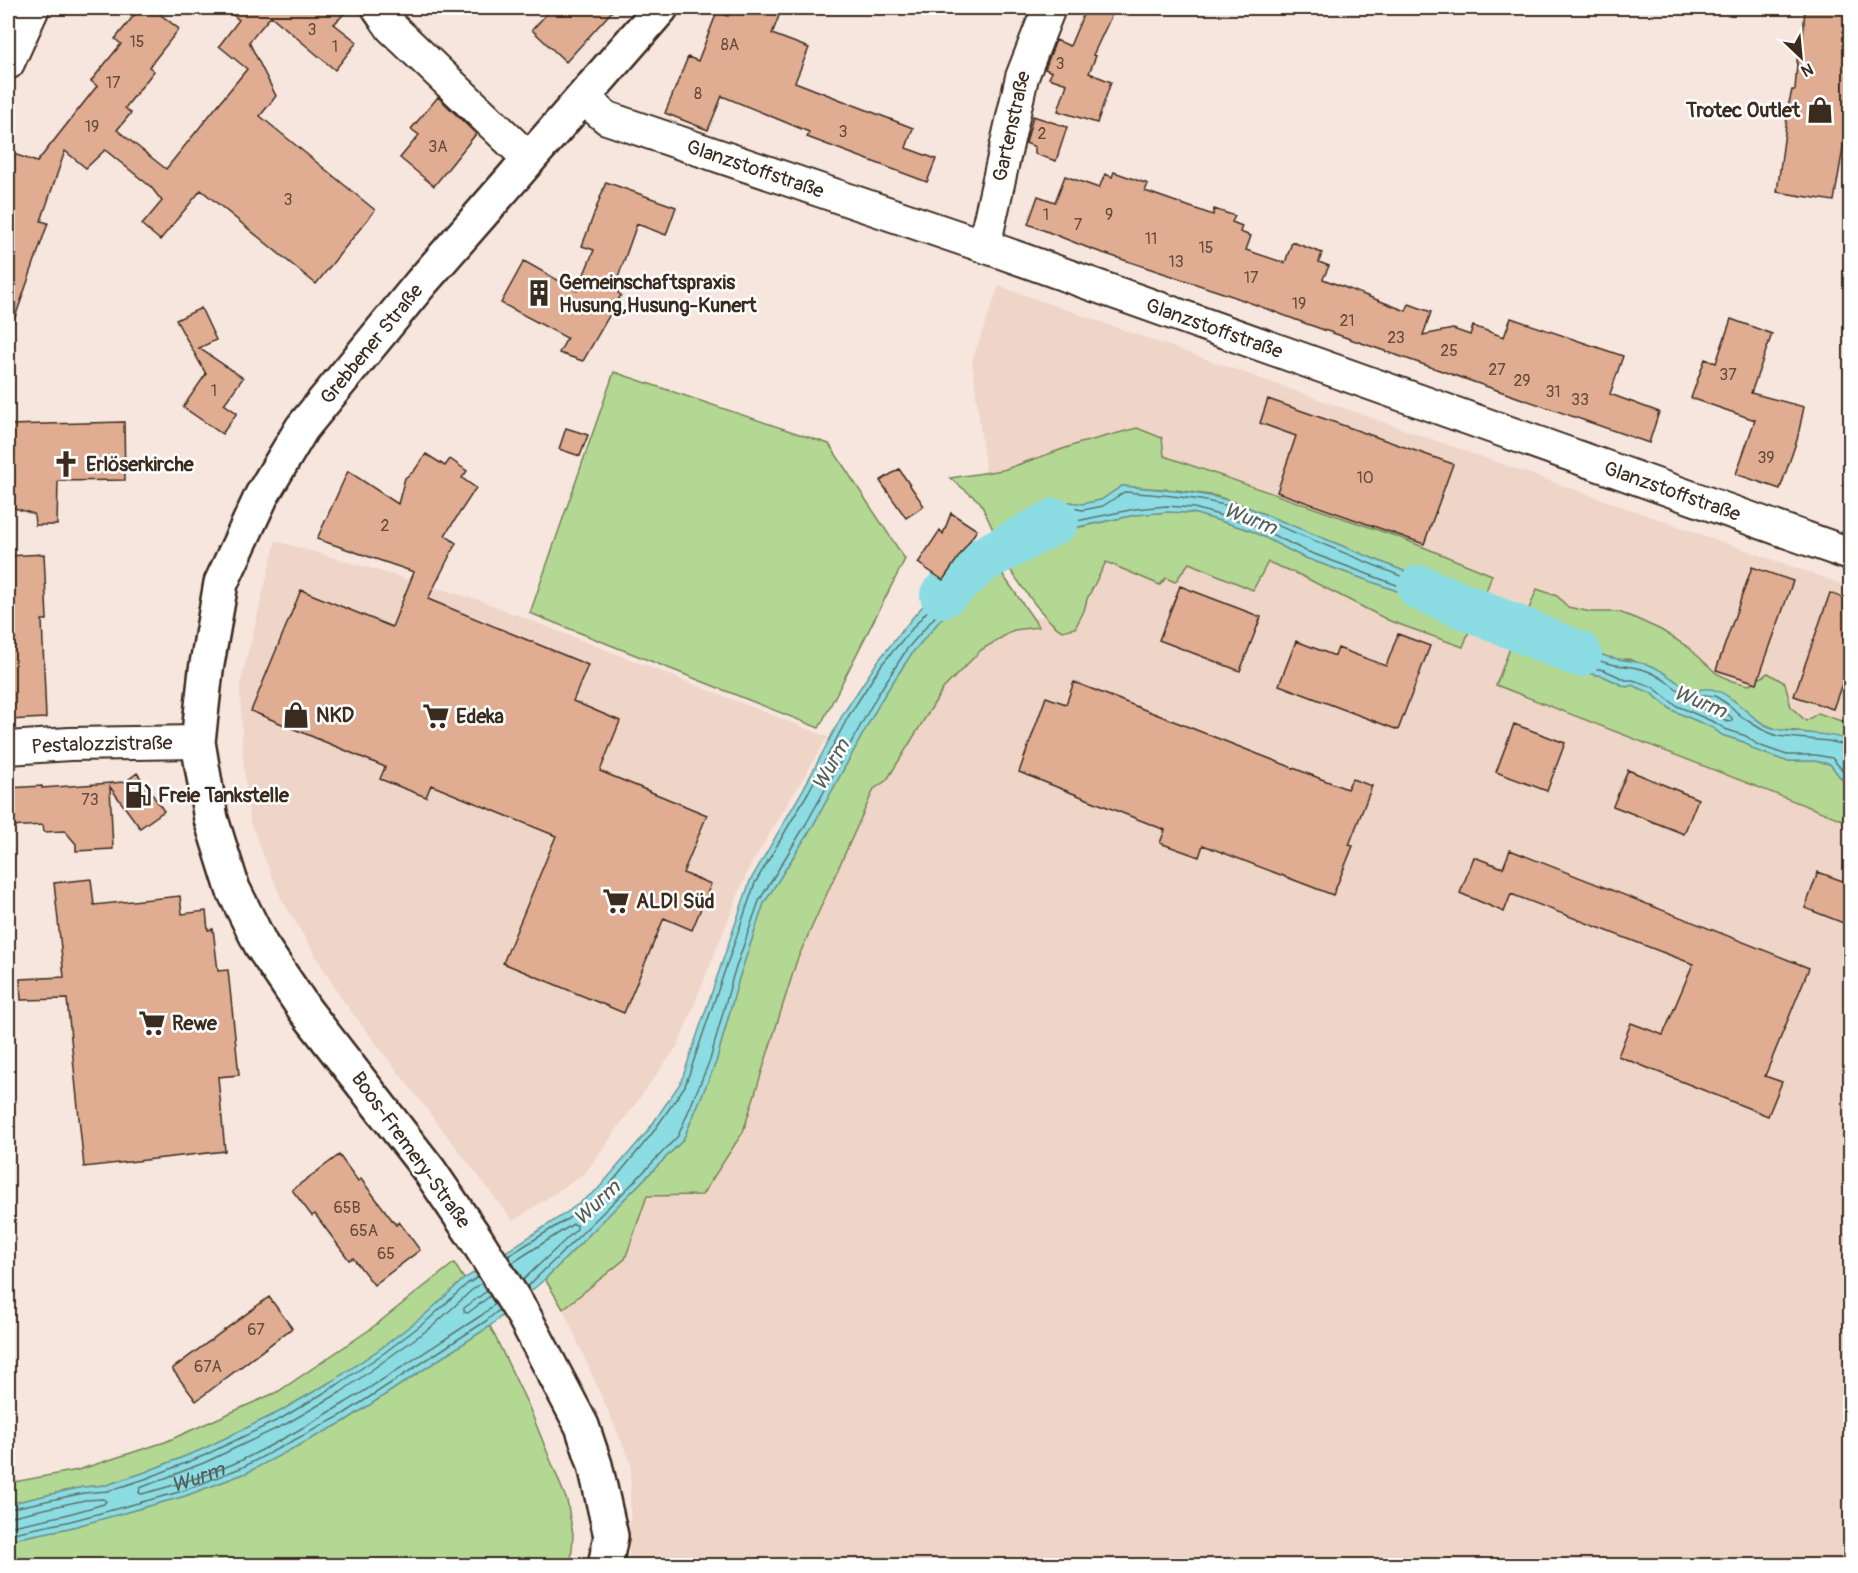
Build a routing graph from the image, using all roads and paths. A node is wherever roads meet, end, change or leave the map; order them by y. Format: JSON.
{"nodes":[{"id":1,"x":33,"y":8,"type":"edge"},
{"id":2,"x":378,"y":8,"type":"edge"},
{"id":3,"x":661,"y":8,"type":"edge"},
{"id":4,"x":1049,"y":8,"type":"edge"},
{"id":5,"x":8,"y":63,"type":"edge"},
{"id":6,"x":582,"y":98,"type":"junction"},
{"id":7,"x":528,"y":158,"type":"junction"},
{"id":8,"x":984,"y":246,"type":"junction"},
{"id":9,"x":1851,"y":554,"type":"edge"},
{"id":10,"x":198,"y":742,"type":"junction"},
{"id":11,"x":8,"y":748,"type":"edge"},
{"id":12,"x":605,"y":1566,"type":"edge"}],
"edges":[{"from":1,"to":5,"type":"street"},
{"from":2,"to":7,"type":"street"},
{"from":3,"to":6,"type":"street","name":"Grebbener Straße"},
{"from":4,"to":8,"type":"street","name":"Gartenstraße"},
{"from":6,"to":7,"type":"street","name":"Grebbener Straße"},
{"from":6,"to":8,"type":"street","name":"Glanzstoffstraße"},
{"from":7,"to":10,"type":"street","name":"Grebbener Straße"},
{"from":8,"to":9,"type":"street","name":"Glanzstoffstraße"},
{"from":10,"to":11,"type":"street","name":"Pestalozzistraße"},
{"from":10,"to":12,"type":"street","name":"Boos-Fremery-Straße"}]}
